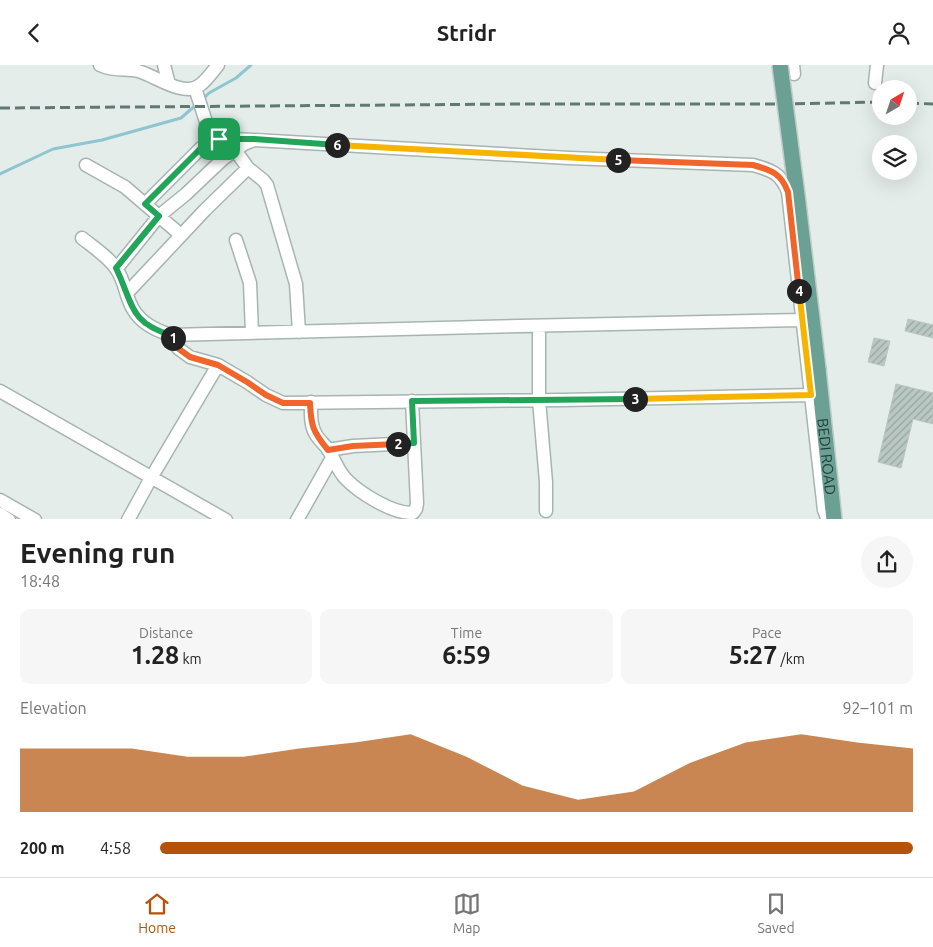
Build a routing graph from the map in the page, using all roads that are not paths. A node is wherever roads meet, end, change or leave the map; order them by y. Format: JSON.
{"nodes":[{"id":1,"x":100,"y":65,"type":"edge"},
{"id":2,"x":164,"y":65,"type":"edge"},
{"id":3,"x":218,"y":65,"type":"edge"},
{"id":4,"x":780,"y":65,"type":"edge"},
{"id":5,"x":877,"y":65,"type":"edge"},
{"id":6,"x":136,"y":68,"type":"edge"},
{"id":7,"x":875,"y":80,"type":"edge"},
{"id":8,"x":169,"y":84,"type":"junction"},
{"id":9,"x":194,"y":89,"type":"junction"},
{"id":10,"x":219,"y":139,"type":"junction"},
{"id":11,"x":254,"y":139,"type":"junction"},
{"id":12,"x":235,"y":150,"type":"junction"},
{"id":13,"x":86,"y":165,"type":"dead end"},
{"id":14,"x":248,"y":168,"type":"junction"},
{"id":15,"x":145,"y":204,"type":"junction"},
{"id":16,"x":159,"y":216,"type":"junction"},
{"id":17,"x":182,"y":235,"type":"junction"},
{"id":18,"x":82,"y":238,"type":"dead end"},
{"id":19,"x":236,"y":240,"type":"dead end"},
{"id":20,"x":116,"y":268,"type":"junction"},
{"id":21,"x":127,"y":293,"type":"junction"},
{"id":22,"x":803,"y":320,"type":"junction"},
{"id":23,"x":299,"y":332,"type":"junction"},
{"id":24,"x":252,"y":333,"type":"junction"},
{"id":25,"x":539,"y":334,"type":"dead end"},
{"id":26,"x":171,"y":335,"type":"junction"},
{"id":27,"x":218,"y":365,"type":"junction"},
{"id":28,"x":0,"y":391,"type":"edge"},
{"id":29,"x":811,"y":395,"type":"junction"},
{"id":30,"x":539,"y":400,"type":"junction"},
{"id":31,"x":412,"y":401,"type":"junction"},
{"id":32,"x":310,"y":403,"type":"junction"},
{"id":33,"x":414,"y":443,"type":"junction"},
{"id":34,"x":332,"y":457,"type":"junction"},
{"id":35,"x":151,"y":478,"type":"junction"},
{"id":36,"x":0,"y":500,"type":"edge"},
{"id":37,"x":546,"y":511,"type":"dead end"},
{"id":38,"x":0,"y":514,"type":"edge"},
{"id":39,"x":415,"y":514,"type":"edge"},
{"id":40,"x":831,"y":517,"type":"edge"},
{"id":41,"x":9,"y":519,"type":"edge"},
{"id":42,"x":35,"y":519,"type":"edge"},
{"id":43,"x":128,"y":519,"type":"edge"},
{"id":44,"x":226,"y":519,"type":"edge"},
{"id":45,"x":297,"y":519,"type":"edge"},
{"id":46,"x":306,"y":519,"type":"edge"}],
"edges":[{"from":1,"to":6,"type":"street"},
{"from":2,"to":8,"type":"street"},
{"from":3,"to":9,"type":"street"},
{"from":4,"to":40,"type":"main road","name":"BEDI ROAD","bridge":true},
{"from":5,"to":7,"type":"street"},
{"from":6,"to":8,"type":"street"},
{"from":8,"to":9,"type":"street"},
{"from":9,"to":10,"type":"street"},
{"from":10,"to":11,"type":"street"},
{"from":10,"to":15,"type":"street"},
{"from":11,"to":12,"type":"street"},
{"from":11,"to":22,"type":"street"},
{"from":12,"to":14,"type":"street"},
{"from":12,"to":16,"type":"street"},
{"from":13,"to":15,"type":"street"},
{"from":14,"to":17,"type":"street"},
{"from":14,"to":23,"type":"street"},
{"from":15,"to":16,"type":"street"},
{"from":16,"to":17,"type":"street"},
{"from":16,"to":20,"type":"street"},
{"from":17,"to":21,"type":"street"},
{"from":18,"to":20,"type":"street"},
{"from":19,"to":24,"type":"street"},
{"from":20,"to":21,"type":"street"},
{"from":21,"to":26,"type":"street"},
{"from":22,"to":23,"type":"street"},
{"from":22,"to":29,"type":"street"},
{"from":23,"to":24,"type":"street"},
{"from":24,"to":26,"type":"street"},
{"from":25,"to":30,"type":"street"},
{"from":26,"to":27,"type":"street"},
{"from":27,"to":32,"type":"street"},
{"from":27,"to":35,"type":"street"},
{"from":28,"to":35,"type":"street"},
{"from":29,"to":30,"type":"street"},
{"from":29,"to":40,"type":"street"},
{"from":30,"to":31,"type":"street"},
{"from":30,"to":37,"type":"street"},
{"from":31,"to":32,"type":"street"},
{"from":31,"to":33,"type":"street"},
{"from":32,"to":34,"type":"street"},
{"from":33,"to":34,"type":"street"},
{"from":33,"to":39,"type":"street"},
{"from":34,"to":39,"type":"street"},
{"from":34,"to":45,"type":"street"},
{"from":34,"to":46,"type":"street"},
{"from":35,"to":43,"type":"street"},
{"from":35,"to":44,"type":"street"},
{"from":36,"to":42,"type":"street"},
{"from":38,"to":41,"type":"street"}]}
